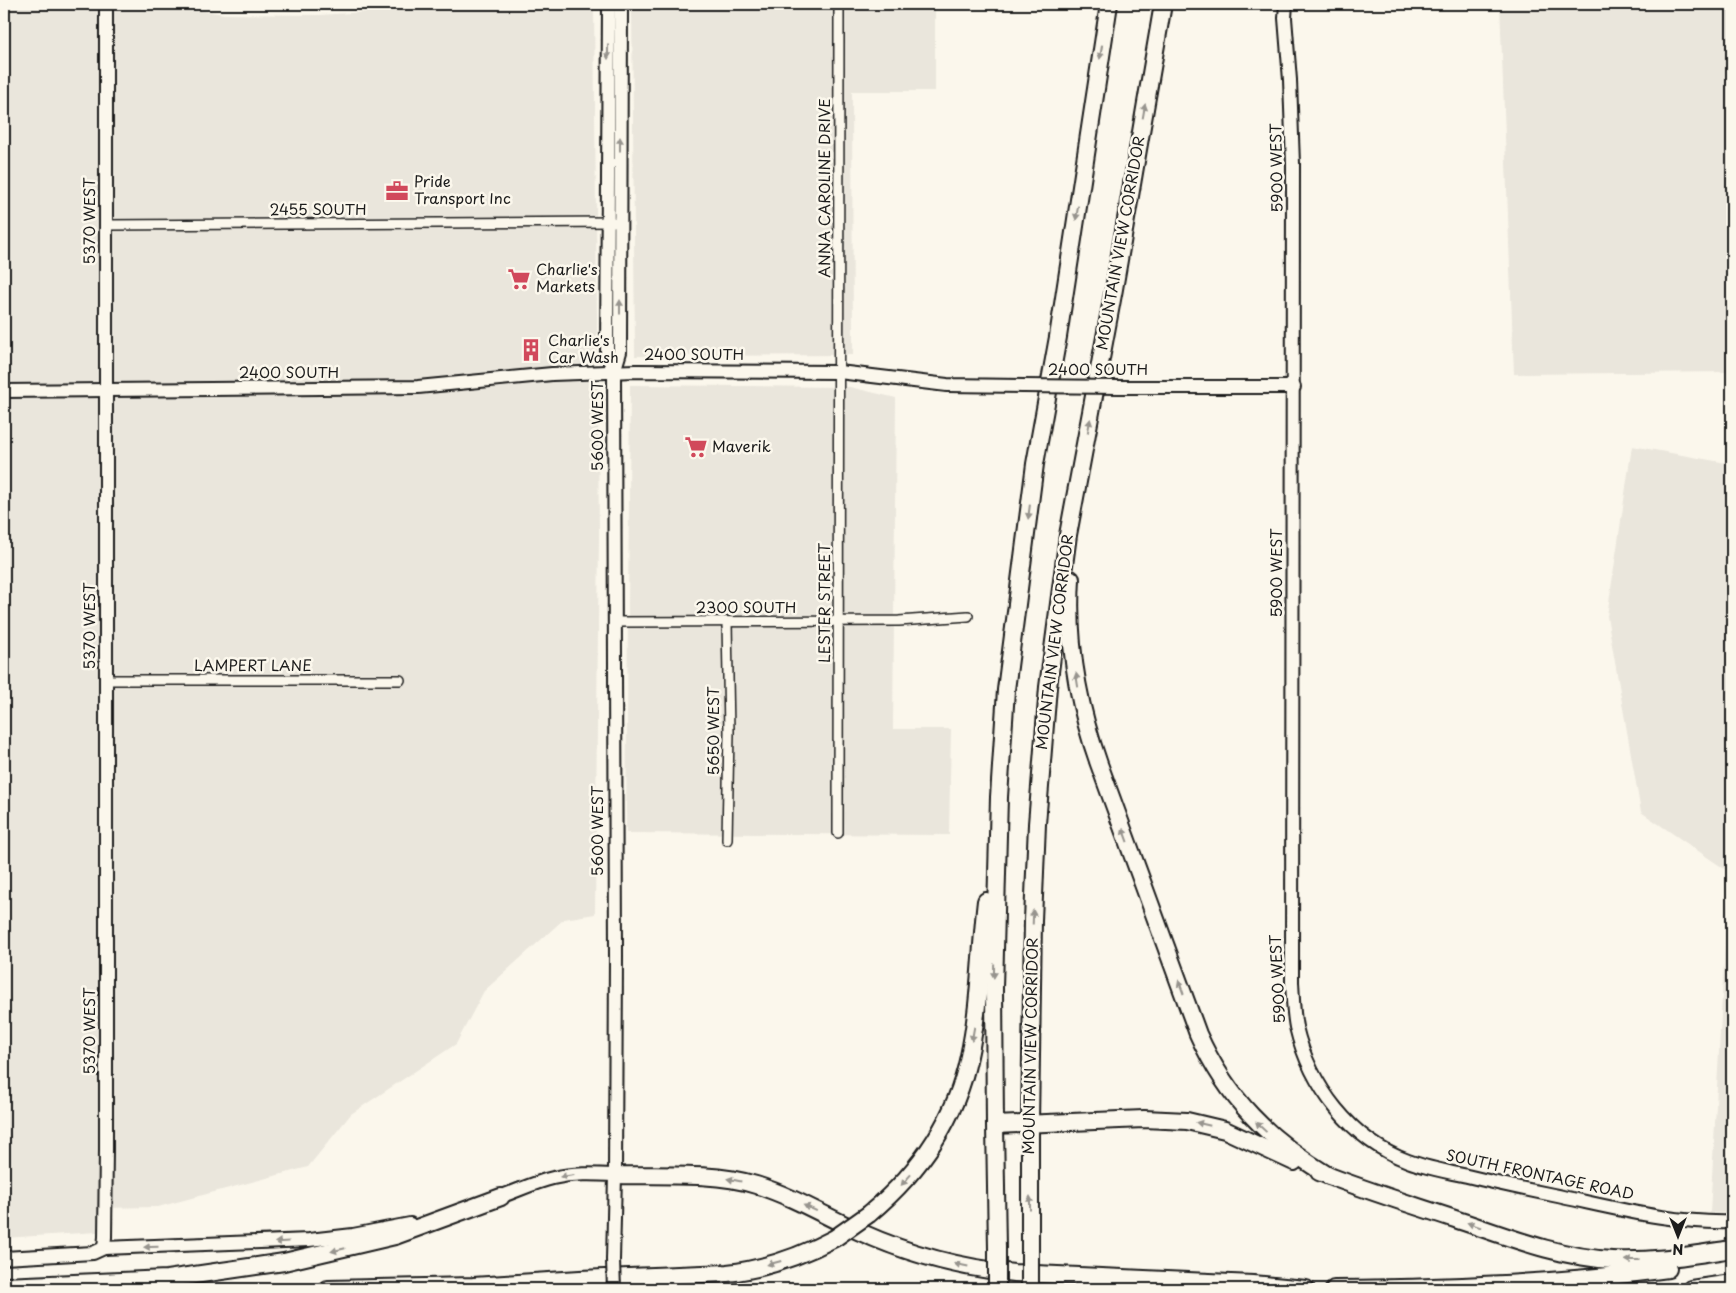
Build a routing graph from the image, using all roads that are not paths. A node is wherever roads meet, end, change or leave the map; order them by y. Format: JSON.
{"nodes":[{"id":1,"x":106,"y":4,"type":"edge"},
{"id":2,"x":608,"y":4,"type":"edge"},
{"id":3,"x":621,"y":4,"type":"edge"},
{"id":4,"x":839,"y":4,"type":"edge"},
{"id":5,"x":1109,"y":4,"type":"edge"},
{"id":6,"x":1162,"y":4,"type":"edge"},
{"id":7,"x":1286,"y":4,"type":"edge"},
{"id":8,"x":614,"y":222,"type":"junction"},
{"id":9,"x":107,"y":225,"type":"junction"},
{"id":10,"x":614,"y":372,"type":"junction"},
{"id":11,"x":839,"y":372,"type":"junction"},
{"id":12,"x":1294,"y":387,"type":"junction"},
{"id":13,"x":4,"y":391,"type":"edge"},
{"id":14,"x":107,"y":391,"type":"junction"},
{"id":15,"x":1085,"y":448,"type":"junction"},
{"id":16,"x":968,"y":616,"type":"dead end"},
{"id":17,"x":614,"y":622,"type":"junction"},
{"id":18,"x":727,"y":622,"type":"junction"},
{"id":19,"x":838,"y":622,"type":"junction"},
{"id":20,"x":107,"y":680,"type":"junction"},
{"id":21,"x":400,"y":680,"type":"dead end"},
{"id":22,"x":1006,"y":690,"type":"junction"},
{"id":23,"x":838,"y":833,"type":"dead end"},
{"id":24,"x":727,"y":840,"type":"dead end"},
{"id":25,"x":1030,"y":1123,"type":"junction"},
{"id":26,"x":995,"y":1125,"type":"junction"},
{"id":27,"x":1352,"y":1126,"type":"joint"},
{"id":28,"x":615,"y":1175,"type":"junction"},
{"id":29,"x":1329,"y":1176,"type":"junction"},
{"id":30,"x":501,"y":1197,"type":"junction"},
{"id":31,"x":1732,"y":1222,"type":"edge"},
{"id":32,"x":104,"y":1248,"type":"junction"},
{"id":33,"x":1732,"y":1248,"type":"edge"},
{"id":34,"x":4,"y":1258,"type":"edge"},
{"id":35,"x":1732,"y":1259,"type":"edge"},
{"id":36,"x":1732,"y":1283,"type":"edge"},
{"id":37,"x":4,"y":1286,"type":"edge"},
{"id":38,"x":328,"y":1289,"type":"edge"},
{"id":39,"x":614,"y":1289,"type":"edge"},
{"id":40,"x":998,"y":1289,"type":"edge"},
{"id":41,"x":1030,"y":1289,"type":"edge"},
{"id":42,"x":1306,"y":1289,"type":"edge"},
{"id":43,"x":1334,"y":1289,"type":"edge"},
{"id":44,"x":1691,"y":1289,"type":"edge"}],
"edges":[{"from":1,"to":9,"type":"street","name":"5370 WEST"},
{"from":2,"to":8,"type":"street","name":"5600 WEST","one_way":true},
{"from":8,"to":3,"type":"street","name":"5600 WEST","one_way":true},
{"from":4,"to":11,"type":"street","name":"ANNA CAROLINE DRIVE"},
{"from":5,"to":22,"type":"highway","one_way":true},
{"from":15,"to":6,"type":"highway","name":"MOUNTAIN VIEW CORRIDOR","one_way":true},
{"from":7,"to":12,"type":"street","name":"5900 WEST"},
{"from":8,"to":9,"type":"street","name":"2455 SOUTH"},
{"from":8,"to":10,"type":"street","name":"5600 WEST"},
{"from":9,"to":14,"type":"street","name":"5370 WEST"},
{"from":10,"to":11,"type":"street","name":"2400 SOUTH"},
{"from":10,"to":14,"type":"street","name":"2400 SOUTH"},
{"from":10,"to":17,"type":"street","name":"5600 WEST"},
{"from":11,"to":12,"type":"street","name":"2400 SOUTH","bridge":true},
{"from":11,"to":19,"type":"street","name":"LESTER STREET"},
{"from":12,"to":27,"type":"street","name":"5900 WEST"},
{"from":13,"to":14,"type":"street","name":"2400 SOUTH"},
{"from":14,"to":20,"type":"street","name":"5370 WEST"},
{"from":25,"to":15,"type":"highway","name":"MOUNTAIN VIEW CORRIDOR","one_way":true},
{"from":29,"to":15,"type":"highway","one_way":true},
{"from":16,"to":19,"type":"street","name":"2300 SOUTH"},
{"from":17,"to":18,"type":"street","name":"2300 SOUTH"},
{"from":17,"to":28,"type":"street","name":"5600 WEST"},
{"from":18,"to":19,"type":"street","name":"2300 SOUTH"},
{"from":18,"to":24,"type":"street","name":"5650 WEST"},
{"from":19,"to":23,"type":"street","name":"LESTER STREET"},
{"from":20,"to":21,"type":"street","name":"LAMPERT LANE"},
{"from":20,"to":32,"type":"street","name":"5370 WEST"},
{"from":22,"to":26,"type":"highway","one_way":true},
{"from":22,"to":38,"type":"highway","one_way":true,"bridge":true},
{"from":25,"to":26,"type":"highway"},
{"from":29,"to":25,"type":"highway","one_way":true},
{"from":41,"to":25,"type":"highway","name":"MOUNTAIN VIEW CORRIDOR","one_way":true,"bridge":true},
{"from":26,"to":40,"type":"highway","bridge":true},
{"from":27,"to":31,"type":"street","name":"SOUTH FRONTAGE ROAD"},
{"from":28,"to":30,"type":"street","one_way":true},
{"from":28,"to":39,"type":"street","name":"5600 WEST","bridge":true},
{"from":42,"to":28,"type":"highway","one_way":true},
{"from":33,"to":29,"type":"highway","one_way":true},
{"from":30,"to":32,"type":"street","one_way":true},
{"from":30,"to":37,"type":"highway","one_way":true},
{"from":32,"to":34,"type":"street"},
{"from":35,"to":43,"type":"highway"},
{"from":36,"to":44,"type":"highway"}]}
